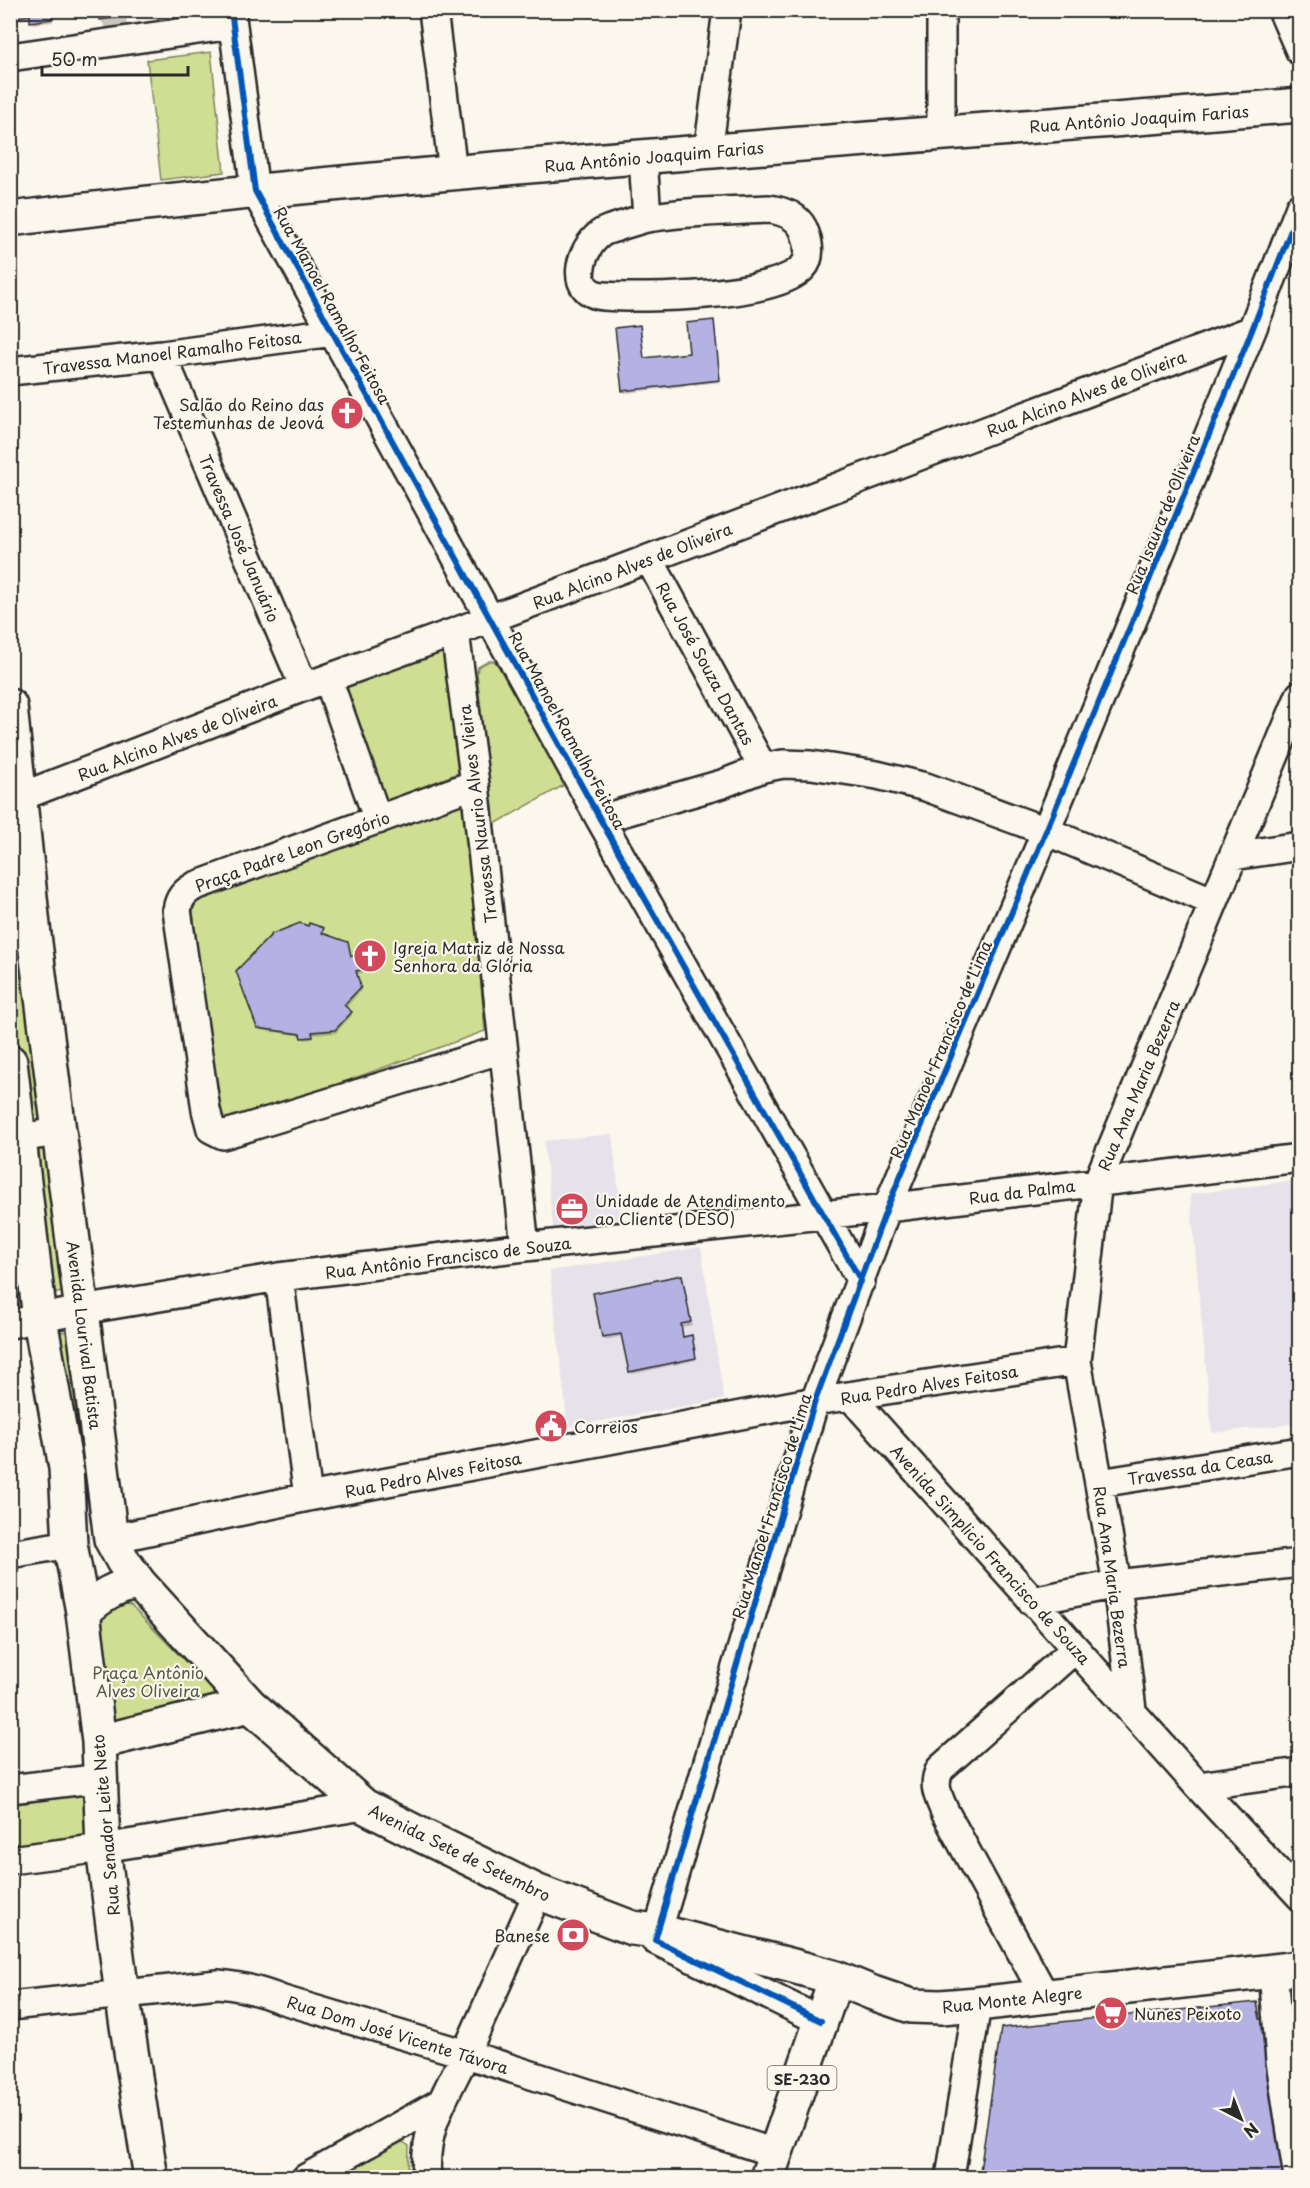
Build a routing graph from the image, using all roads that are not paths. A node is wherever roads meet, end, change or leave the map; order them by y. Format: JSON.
{"nodes":[{"id":1,"x":433,"y":10,"type":"edge"},
{"id":2,"x":727,"y":10,"type":"edge"},
{"id":3,"x":941,"y":10,"type":"edge"},
{"id":4,"x":1282,"y":10,"type":"edge"},
{"id":5,"x":232,"y":18,"type":"edge"},
{"id":6,"x":1299,"y":51,"type":"edge"},
{"id":7,"x":10,"y":57,"type":"edge"},
{"id":8,"x":1299,"y":105,"type":"edge"},
{"id":9,"x":940,"y":133,"type":"junction"},
{"id":10,"x":708,"y":152,"type":"junction"},
{"id":11,"x":644,"y":157,"type":"junction"},
{"id":12,"x":453,"y":172,"type":"junction"},
{"id":13,"x":255,"y":191,"type":"junction"},
{"id":14,"x":1299,"y":207,"type":"edge"},
{"id":15,"x":647,"y":218,"type":"junction"},
{"id":16,"x":10,"y":219,"type":"edge"},
{"id":17,"x":1252,"y":330,"type":"junction"},
{"id":18,"x":333,"y":332,"type":"junction"},
{"id":19,"x":162,"y":355,"type":"junction"},
{"id":20,"x":10,"y":372,"type":"edge"},
{"id":21,"x":649,"y":559,"type":"junction"},
{"id":22,"x":491,"y":618,"type":"junction"},
{"id":23,"x":456,"y":632,"type":"junction"},
{"id":24,"x":316,"y":683,"type":"junction"},
{"id":25,"x":1299,"y":695,"type":"edge"},
{"id":26,"x":10,"y":706,"type":"edge"},
{"id":27,"x":763,"y":768,"type":"junction"},
{"id":28,"x":475,"y":784,"type":"junction"},
{"id":29,"x":15,"y":798,"type":"edge"},
{"id":30,"x":600,"y":819,"type":"junction"},
{"id":31,"x":378,"y":820,"type":"junction"},
{"id":32,"x":1046,"y":831,"type":"junction"},
{"id":33,"x":1299,"y":846,"type":"edge"},
{"id":34,"x":1233,"y":856,"type":"junction"},
{"id":35,"x":1214,"y":902,"type":"junction"},
{"id":36,"x":22,"y":936,"type":"edge"},
{"id":37,"x":503,"y":1049,"type":"junction"},
{"id":38,"x":10,"y":1062,"type":"edge"},
{"id":39,"x":59,"y":1132,"type":"junction"},
{"id":40,"x":18,"y":1138,"type":"junction"},
{"id":41,"x":1299,"y":1158,"type":"edge"},
{"id":42,"x":1098,"y":1181,"type":"junction"},
{"id":43,"x":887,"y":1208,"type":"junction"},
{"id":44,"x":824,"y":1215,"type":"junction"},
{"id":45,"x":525,"y":1247,"type":"junction"},
{"id":46,"x":279,"y":1277,"type":"junction"},
{"id":47,"x":861,"y":1281,"type":"junction"},
{"id":48,"x":82,"y":1310,"type":"junction"},
{"id":49,"x":25,"y":1322,"type":"edge"},
{"id":50,"x":1077,"y":1360,"type":"junction"},
{"id":51,"x":851,"y":1397,"type":"junction"},
{"id":52,"x":815,"y":1401,"type":"junction"},
{"id":53,"x":1299,"y":1451,"type":"edge"},
{"id":54,"x":1100,"y":1483,"type":"junction"},
{"id":55,"x":308,"y":1497,"type":"junction"},
{"id":56,"x":111,"y":1539,"type":"junction"},
{"id":57,"x":70,"y":1544,"type":"junction"},
{"id":58,"x":10,"y":1554,"type":"edge"},
{"id":59,"x":1299,"y":1563,"type":"edge"},
{"id":60,"x":140,"y":1583,"type":"junction"},
{"id":61,"x":1117,"y":1584,"type":"junction"},
{"id":62,"x":1032,"y":1600,"type":"junction"},
{"id":63,"x":83,"y":1612,"type":"junction"},
{"id":64,"x":1076,"y":1649,"type":"junction"},
{"id":65,"x":250,"y":1705,"type":"junction"},
{"id":66,"x":1132,"y":1710,"type":"junction"},
{"id":67,"x":99,"y":1742,"type":"junction"},
{"id":68,"x":1299,"y":1772,"type":"edge"},
{"id":69,"x":102,"y":1778,"type":"junction"},
{"id":70,"x":1198,"y":1786,"type":"junction"},
{"id":71,"x":10,"y":1789,"type":"edge"},
{"id":72,"x":364,"y":1806,"type":"junction"},
{"id":73,"x":104,"y":1848,"type":"junction"},
{"id":74,"x":10,"y":1860,"type":"edge"},
{"id":75,"x":537,"y":1892,"type":"junction"},
{"id":76,"x":1299,"y":1896,"type":"edge"},
{"id":77,"x":648,"y":1933,"type":"junction"},
{"id":78,"x":1286,"y":1969,"type":"edge"},
{"id":79,"x":836,"y":1978,"type":"junction"},
{"id":80,"x":122,"y":1994,"type":"junction"},
{"id":81,"x":1045,"y":1996,"type":"junction"},
{"id":82,"x":977,"y":2004,"type":"junction"},
{"id":83,"x":10,"y":2006,"type":"edge"},
{"id":84,"x":821,"y":2021,"type":"junction"},
{"id":85,"x":466,"y":2054,"type":"junction"},
{"id":86,"x":1290,"y":2064,"type":"edge"},
{"id":87,"x":440,"y":2103,"type":"junction"},
{"id":88,"x":771,"y":2165,"type":"edge"},
{"id":89,"x":151,"y":2178,"type":"edge"},
{"id":90,"x":306,"y":2178,"type":"edge"},
{"id":91,"x":427,"y":2178,"type":"edge"},
{"id":92,"x":950,"y":2178,"type":"edge"},
{"id":93,"x":1298,"y":2178,"type":"edge"}],
"edges":[{"from":1,"to":12,"type":"street"},
{"from":2,"to":10,"type":"street"},
{"from":3,"to":9,"type":"street"},
{"from":4,"to":6,"type":"street"},
{"from":5,"to":7,"type":"street"},
{"from":5,"to":13,"type":"street"},
{"from":8,"to":9,"type":"main road","name":"Rua Antônio Joaquim Farias"},
{"from":9,"to":10,"type":"main road","name":"Rua Antônio Joaquim Farias"},
{"from":10,"to":11,"type":"main road","name":"Rua Antônio Joaquim Farias"},
{"from":11,"to":12,"type":"main road","name":"Rua Antônio Joaquim Farias"},
{"from":11,"to":15,"type":"street"},
{"from":12,"to":13,"type":"main road","name":"Rua Antônio Joaquim Farias"},
{"from":13,"to":16,"type":"main road","name":"Rua Antônio Joaquim Farias"},
{"from":13,"to":18,"type":"street","name":"Rua Manoel Ramalho Feitosa"},
{"from":14,"to":17,"type":"street","name":"Rua Isaura de Oliveira"},
{"from":15,"to":15,"type":"street"},
{"from":17,"to":21,"type":"street","name":"Rua Alcino Alves de Oliveira"},
{"from":17,"to":32,"type":"street","name":"Rua Isaura de Oliveira"},
{"from":18,"to":19,"type":"street","name":"Travessa Manoel Ramalho Feitosa"},
{"from":18,"to":22,"type":"street","name":"Rua Manoel Ramalho Feitosa"},
{"from":19,"to":20,"type":"street","name":"Travessa Manoel Ramalho Feitosa"},
{"from":19,"to":24,"type":"street","name":"Travessa José Januário"},
{"from":21,"to":22,"type":"street","name":"Rua Alcino Alves de Oliveira"},
{"from":21,"to":27,"type":"street","name":"Rua José Souza Dantas"},
{"from":22,"to":23,"type":"street","name":"Rua Alcino Alves de Oliveira"},
{"from":22,"to":30,"type":"street","name":"Rua Manoel Ramalho Feitosa"},
{"from":23,"to":24,"type":"street","name":"Rua Alcino Alves de Oliveira"},
{"from":23,"to":28,"type":"street","name":"Travessa Naurio Alves Vieira"},
{"from":24,"to":29,"type":"street","name":"Rua Alcino Alves de Oliveira"},
{"from":24,"to":31,"type":"street","name":"Travessa José Januário"},
{"from":25,"to":34,"type":"street","name":"Rua Ana Maria Bezerra"},
{"from":26,"to":29,"type":"main road","name":"Avenida Lourival Batista"},
{"from":27,"to":30,"type":"street"},
{"from":27,"to":32,"type":"street"},
{"from":28,"to":31,"type":"street","name":"Praça Padre Leon Gregório"},
{"from":28,"to":37,"type":"street","name":"Travessa Naurio Alves Vieira"},
{"from":29,"to":36,"type":"main road","name":"Avenida Lourival Batista"},
{"from":30,"to":44,"type":"street","name":"Rua Manoel Ramalho Feitosa"},
{"from":31,"to":37,"type":"street","name":"Praça Padre Leon Gregório"},
{"from":32,"to":35,"type":"street"},
{"from":32,"to":43,"type":"street","name":"Rua Manoel Francisco de Lima"},
{"from":33,"to":34,"type":"street"},
{"from":34,"to":35,"type":"street","name":"Rua Ana Maria Bezerra"},
{"from":35,"to":42,"type":"street","name":"Rua Ana Maria Bezerra"},
{"from":36,"to":39,"type":"main road","name":"Avenida Lourival Batista"},
{"from":37,"to":45,"type":"street","name":"Travessa Naurio Alves Vieira"},
{"from":38,"to":40,"type":"main road"},
{"from":39,"to":40,"type":"street"},
{"from":39,"to":48,"type":"main road","name":"Avenida Lourival Batista"},
{"from":40,"to":49,"type":"main road"},
{"from":41,"to":42,"type":"street","name":"Rua da Palma"},
{"from":42,"to":43,"type":"street","name":"Rua da Palma"},
{"from":42,"to":50,"type":"street","name":"Rua Ana Maria Bezerra"},
{"from":43,"to":44,"type":"street","name":"Rua Antônio Francisco de Souza"},
{"from":43,"to":47,"type":"street","name":"Rua Manoel Francisco de Lima"},
{"from":44,"to":45,"type":"street","name":"Rua Antônio Francisco de Souza"},
{"from":44,"to":47,"type":"street","name":"Rua Manoel Ramalho Feitosa"},
{"from":45,"to":46,"type":"street","name":"Rua Antônio Francisco de Souza"},
{"from":46,"to":48,"type":"street","name":"Rua Antônio Francisco de Souza"},
{"from":46,"to":55,"type":"street"},
{"from":47,"to":52,"type":"street","name":"Rua Manoel Francisco de Lima"},
{"from":48,"to":49,"type":"street","name":"Rua Antônio Francisco de Souza"},
{"from":48,"to":56,"type":"main road","name":"Avenida Lourival Batista"},
{"from":49,"to":57,"type":"main road"},
{"from":50,"to":51,"type":"street","name":"Rua Pedro Alves Feitosa"},
{"from":50,"to":54,"type":"street","name":"Rua Ana Maria Bezerra"},
{"from":51,"to":52,"type":"street","name":"Rua Pedro Alves Feitosa"},
{"from":51,"to":62,"type":"street","name":"Avenida Simplicio Francisco de Souza"},
{"from":52,"to":55,"type":"street","name":"Rua Pedro Alves Feitosa"},
{"from":52,"to":77,"type":"street","name":"Rua Manoel Francisco de Lima"},
{"from":53,"to":54,"type":"street","name":"Travessa da Ceasa"},
{"from":54,"to":61,"type":"street","name":"Rua Ana Maria Bezerra"},
{"from":55,"to":56,"type":"street","name":"Rua Pedro Alves Feitosa"},
{"from":56,"to":60,"type":"main road","name":"Avenida Sete de Setembro"},
{"from":57,"to":58,"type":"street"},
{"from":57,"to":63,"type":"main road","name":"Rua Senador Leite Neto"},
{"from":59,"to":61,"type":"street"},
{"from":60,"to":63,"type":"main road"},
{"from":60,"to":65,"type":"main road","name":"Avenida Sete de Setembro"},
{"from":61,"to":62,"type":"street"},
{"from":61,"to":66,"type":"street","name":"Rua Ana Maria Bezerra"},
{"from":62,"to":64,"type":"street","name":"Avenida Simplicio Francisco de Souza"},
{"from":63,"to":67,"type":"main road","name":"Rua Senador Leite Neto"},
{"from":64,"to":66,"type":"street","name":"Avenida Simplicio Francisco de Souza"},
{"from":64,"to":81,"type":"street"},
{"from":65,"to":67,"type":"main road"},
{"from":65,"to":72,"type":"main road","name":"Avenida Sete de Setembro"},
{"from":66,"to":70,"type":"street","name":"Avenida Simplicio Francisco de Souza"},
{"from":67,"to":69,"type":"main road","name":"Rua Senador Leite Neto"},
{"from":68,"to":70,"type":"street"},
{"from":69,"to":71,"type":"street"},
{"from":69,"to":73,"type":"main road","name":"Rua Senador Leite Neto"},
{"from":70,"to":76,"type":"street","name":"Avenida Simplicio Francisco de Souza"},
{"from":72,"to":73,"type":"street"},
{"from":72,"to":75,"type":"main road","name":"Avenida Sete de Setembro"},
{"from":73,"to":74,"type":"street"},
{"from":73,"to":80,"type":"main road","name":"Rua Senador Leite Neto"},
{"from":75,"to":77,"type":"main road","name":"Avenida Sete de Setembro"},
{"from":75,"to":85,"type":"street"},
{"from":77,"to":79,"type":"main road","name":"Avenida Sete de Setembro"},
{"from":77,"to":84,"type":"street","name":"Avenida Sete de Setembro"},
{"from":78,"to":81,"type":"main road","name":"Rua Monte Alegre"},
{"from":78,"to":86,"type":"street"},
{"from":79,"to":82,"type":"main road","name":"Rua Monte Alegre"},
{"from":79,"to":84,"type":"main road","number":"SE-230"},
{"from":80,"to":83,"type":"street","name":"Rua Dom José Vicente Távora"},
{"from":80,"to":85,"type":"street","name":"Rua Dom José Vicente Távora"},
{"from":80,"to":89,"type":"main road","name":"Rua Senador Leite Neto"},
{"from":81,"to":82,"type":"main road","name":"Rua Monte Alegre"},
{"from":82,"to":92,"type":"street"},
{"from":84,"to":88,"type":"main road","number":"SE-230"},
{"from":85,"to":87,"type":"street"},
{"from":85,"to":88,"type":"street","name":"Rua Dom José Vicente Távora"},
{"from":86,"to":93,"type":"street"},
{"from":87,"to":90,"type":"street"},
{"from":87,"to":91,"type":"street"}]}
